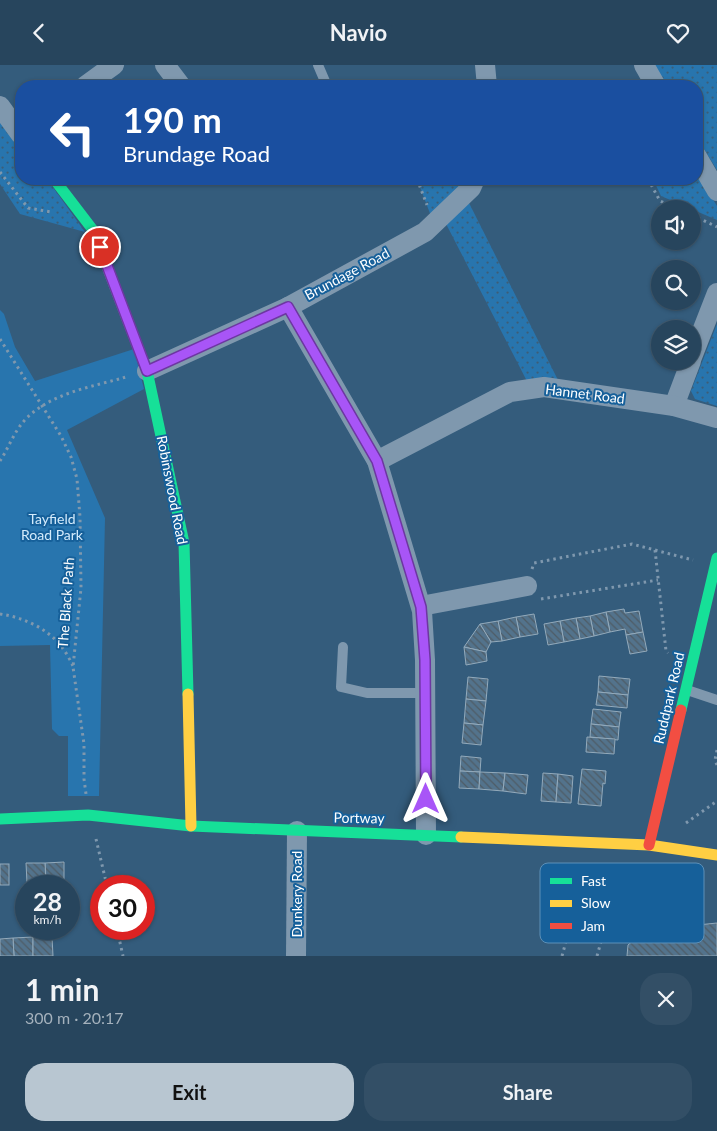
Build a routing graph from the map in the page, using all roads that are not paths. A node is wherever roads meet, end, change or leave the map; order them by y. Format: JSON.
{"nodes":[{"id":1,"x":114,"y":65,"type":"edge"},
{"id":2,"x":165,"y":65,"type":"edge"},
{"id":3,"x":318,"y":65,"type":"edge"},
{"id":4,"x":485,"y":65,"type":"edge"},
{"id":5,"x":644,"y":65,"type":"edge"},
{"id":6,"x":93,"y":80,"type":"edge"},
{"id":7,"x":176,"y":80,"type":"edge"},
{"id":8,"x":324,"y":80,"type":"edge"},
{"id":9,"x":486,"y":80,"type":"edge"},
{"id":10,"x":653,"y":80,"type":"edge"},
{"id":11,"x":0,"y":106,"type":"edge"},
{"id":12,"x":15,"y":125,"type":"edge"},
{"id":13,"x":703,"y":167,"type":"edge"},
{"id":14,"x":59,"y":185,"type":"edge"},
{"id":15,"x":473,"y":185,"type":"edge"},
{"id":16,"x":717,"y":191,"type":"edge"},
{"id":17,"x":717,"y":293,"type":"edge"},
{"id":18,"x":288,"y":307,"type":"junction"},
{"id":19,"x":701,"y":334,"type":"edge"},
{"id":20,"x":688,"y":370,"type":"edge"},
{"id":21,"x":147,"y":371,"type":"junction"},
{"id":22,"x":674,"y":406,"type":"junction"},
{"id":23,"x":717,"y":418,"type":"edge"},
{"id":24,"x":377,"y":461,"type":"junction"},
{"id":25,"x":717,"y":558,"type":"edge"},
{"id":26,"x":527,"y":586,"type":"road end"},
{"id":27,"x":421,"y":607,"type":"junction"},
{"id":28,"x":343,"y":647,"type":"dead end"},
{"id":29,"x":686,"y":690,"type":"junction"},
{"id":30,"x":425,"y":693,"type":"junction"},
{"id":31,"x":717,"y":700,"type":"edge"},
{"id":32,"x":0,"y":819,"type":"edge"},
{"id":33,"x":191,"y":826,"type":"junction"},
{"id":34,"x":297,"y":831,"type":"junction"},
{"id":35,"x":426,"y":835,"type":"junction"},
{"id":36,"x":649,"y":845,"type":"junction"},
{"id":37,"x":717,"y":855,"type":"edge"},
{"id":38,"x":296,"y":956,"type":"edge"}],
"edges":[{"from":1,"to":6,"type":"street"},
{"from":2,"to":7,"type":"street"},
{"from":3,"to":8,"type":"lane"},
{"from":4,"to":9,"type":"street"},
{"from":5,"to":10,"type":"street"},
{"from":11,"to":12,"type":"street"},
{"from":13,"to":16,"type":"street"},
{"from":14,"to":21,"type":"street","name":"Robinswood Road"},
{"from":15,"to":18,"type":"street","name":"Brundage Road"},
{"from":17,"to":19,"type":"street"},
{"from":18,"to":21,"type":"street","name":"Brundage Road"},
{"from":18,"to":24,"type":"street"},
{"from":20,"to":22,"type":"street"},
{"from":21,"to":33,"type":"street","name":"Robinswood Road"},
{"from":22,"to":23,"type":"street","name":"Hannet Road"},
{"from":22,"to":24,"type":"street","name":"Hannet Road"},
{"from":24,"to":27,"type":"street"},
{"from":25,"to":29,"type":"street","name":"Ruddpark Road"},
{"from":26,"to":27,"type":"street"},
{"from":27,"to":30,"type":"street"},
{"from":28,"to":30,"type":"lane"},
{"from":29,"to":31,"type":"lane"},
{"from":29,"to":36,"type":"street","name":"Ruddpark Road"},
{"from":30,"to":35,"type":"street"},
{"from":32,"to":33,"type":"street","name":"Portway"},
{"from":33,"to":34,"type":"street","name":"Portway"},
{"from":34,"to":35,"type":"street","name":"Portway"},
{"from":34,"to":38,"type":"street","name":"Dunkery Road"},
{"from":35,"to":36,"type":"street","name":"Portway"},
{"from":36,"to":37,"type":"street","name":"Portway"}]}
